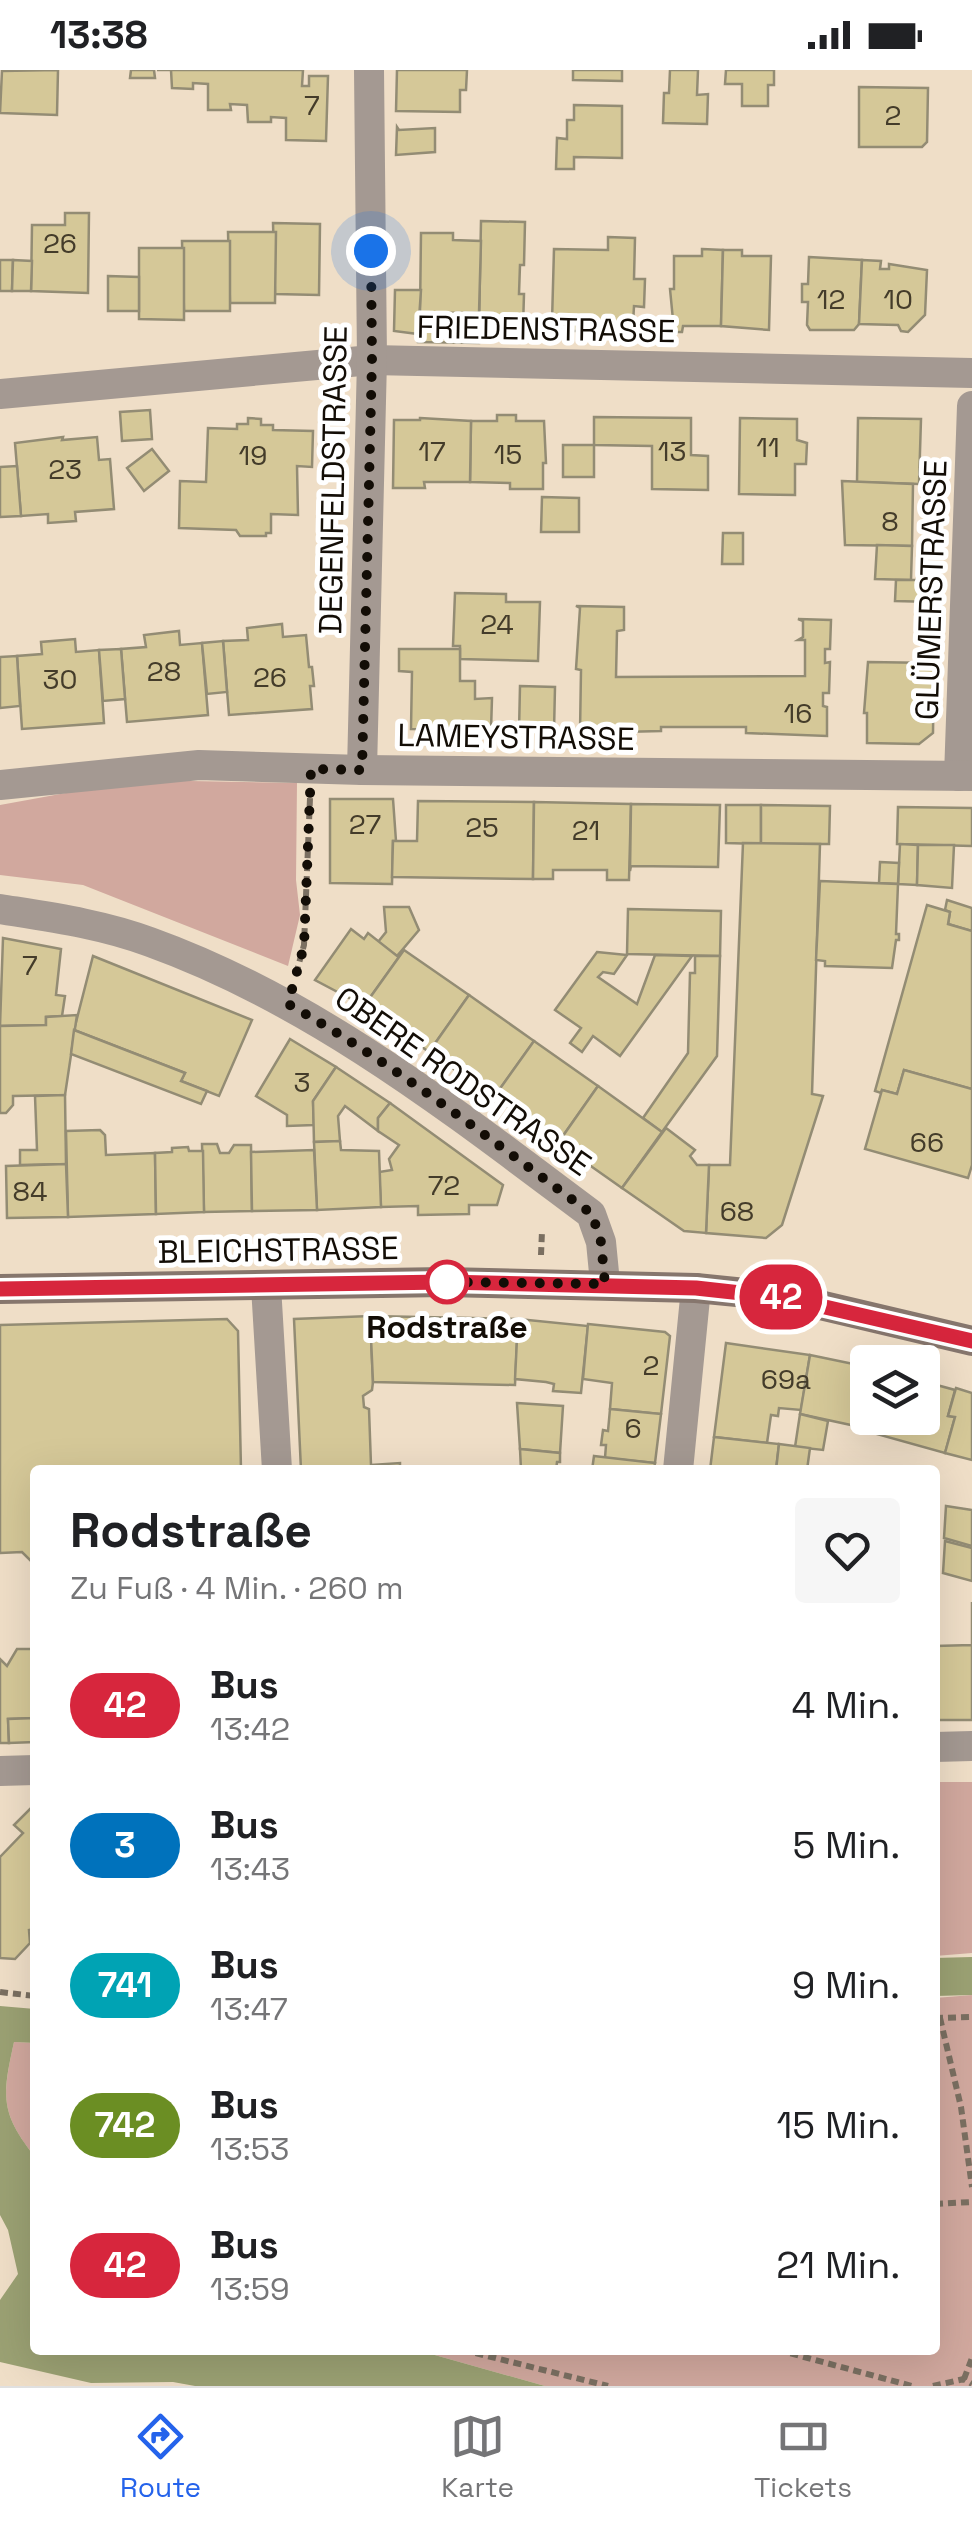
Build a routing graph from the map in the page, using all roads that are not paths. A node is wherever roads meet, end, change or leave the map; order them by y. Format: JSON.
{"nodes":[{"id":1,"x":370,"y":70,"type":"edge"},
{"id":2,"x":372,"y":360,"type":"junction"},
{"id":3,"x":972,"y":372,"type":"edge"},
{"id":4,"x":0,"y":394,"type":"edge"},
{"id":5,"x":972,"y":406,"type":"edge"},
{"id":6,"x":362,"y":770,"type":"junction"},
{"id":7,"x":966,"y":776,"type":"edge"},
{"id":8,"x":0,"y":785,"type":"edge"},
{"id":9,"x":0,"y":909,"type":"edge"},
{"id":10,"x":605,"y":1284,"type":"junction"},
{"id":11,"x":266,"y":1286,"type":"junction"},
{"id":12,"x":696,"y":1288,"type":"junction"},
{"id":13,"x":0,"y":1289,"type":"edge"},
{"id":14,"x":972,"y":1341,"type":"edge"},
{"id":15,"x":277,"y":1465,"type":"edge"},
{"id":16,"x":678,"y":1465,"type":"edge"},
{"id":17,"x":972,"y":1746,"type":"edge"},
{"id":18,"x":940,"y":1747,"type":"edge"},
{"id":19,"x":0,"y":1770,"type":"edge"},
{"id":20,"x":30,"y":1770,"type":"edge"}],
"edges":[{"from":1,"to":2,"type":"street","name":"DEGENFELDSTRASSE"},
{"from":2,"to":3,"type":"street","name":"FRIEDENSTRASSE"},
{"from":2,"to":4,"type":"street","name":"FRIEDENSTRASSE"},
{"from":2,"to":6,"type":"street","name":"DEGENFELDSTRASSE"},
{"from":5,"to":7,"type":"street","name":"GLÜMERSTRASSE"},
{"from":6,"to":7,"type":"street","name":"LAMEYSTRASSE"},
{"from":6,"to":8,"type":"street","name":"LAMEYSTRASSE"},
{"from":9,"to":10,"type":"street","name":"OBERE RODSTRASSE"},
{"from":10,"to":11,"type":"street","name":"BLEICHSTRASSE"},
{"from":10,"to":12,"type":"street","name":"BLEICHSTRASSE"},
{"from":11,"to":13,"type":"street","name":"BLEICHSTRASSE"},
{"from":11,"to":15,"type":"street"},
{"from":12,"to":14,"type":"street","name":"BLEICHSTRASSE"},
{"from":12,"to":16,"type":"street"},
{"from":17,"to":18,"type":"street"},
{"from":19,"to":20,"type":"street"}]}
